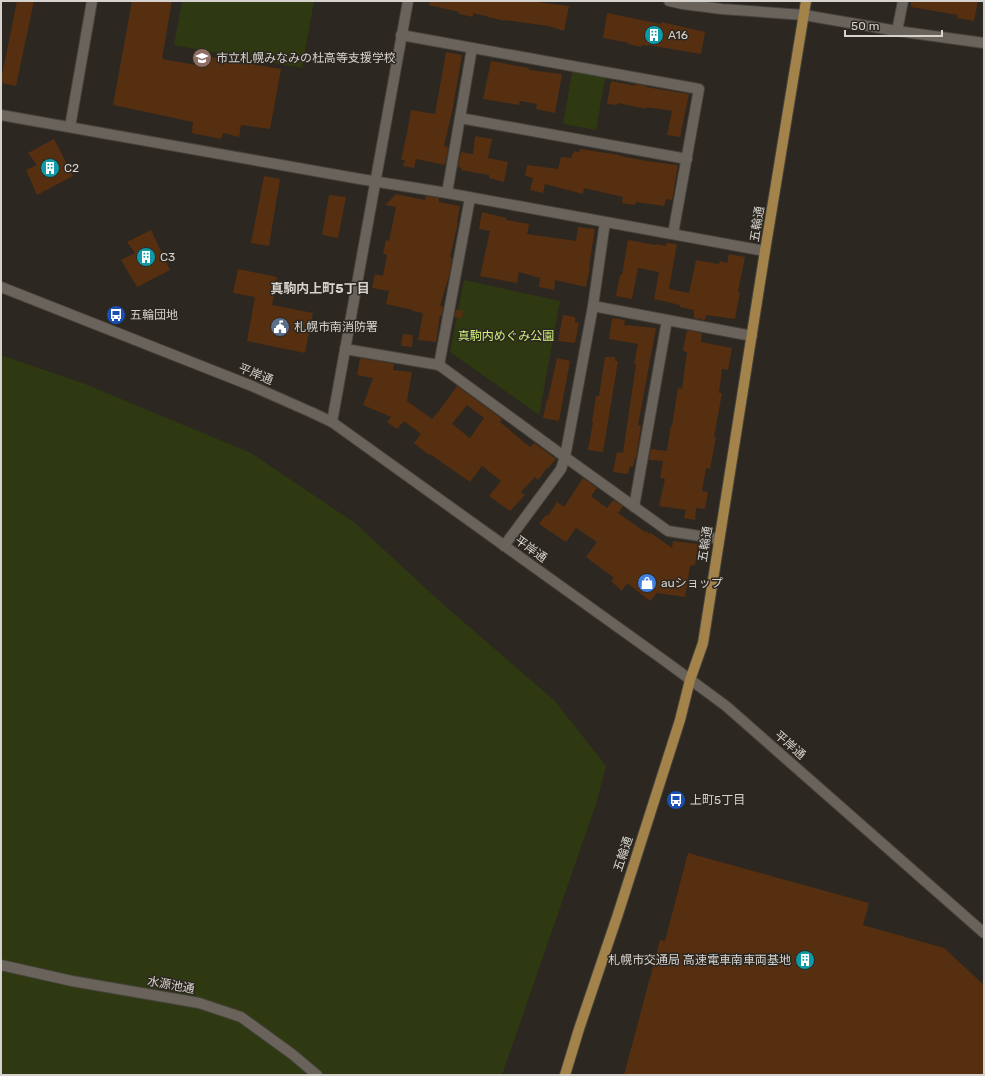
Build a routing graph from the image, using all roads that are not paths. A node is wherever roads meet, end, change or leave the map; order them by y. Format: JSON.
{"nodes":[{"id":1,"x":92,"y":1,"type":"edge"},
{"id":2,"x":408,"y":1,"type":"edge"},
{"id":3,"x":669,"y":1,"type":"edge"},
{"id":4,"x":806,"y":1,"type":"edge"},
{"id":5,"x":903,"y":1,"type":"edge"},
{"id":6,"x":804,"y":15,"type":"junction"},
{"id":7,"x":897,"y":31,"type":"junction"},
{"id":8,"x":401,"y":35,"type":"junction"},
{"id":9,"x":984,"y":43,"type":"edge"},
{"id":10,"x":472,"y":48,"type":"junction"},
{"id":11,"x":1,"y":115,"type":"edge"},
{"id":12,"x":460,"y":118,"type":"junction"},
{"id":13,"x":70,"y":127,"type":"junction"},
{"id":14,"x":687,"y":159,"type":"junction"},
{"id":15,"x":375,"y":181,"type":"junction"},
{"id":16,"x":447,"y":193,"type":"junction"},
{"id":17,"x":470,"y":198,"type":"junction"},
{"id":18,"x":605,"y":222,"type":"junction"},
{"id":19,"x":673,"y":234,"type":"junction"},
{"id":20,"x":765,"y":251,"type":"junction"},
{"id":21,"x":1,"y":287,"type":"edge"},
{"id":22,"x":592,"y":306,"type":"junction"},
{"id":23,"x":667,"y":320,"type":"junction"},
{"id":24,"x":752,"y":336,"type":"junction"},
{"id":25,"x":345,"y":349,"type":"junction"},
{"id":26,"x":440,"y":365,"type":"junction"},
{"id":27,"x":332,"y":422,"type":"junction"},
{"id":28,"x":565,"y":457,"type":"junction"},
{"id":29,"x":634,"y":507,"type":"junction"},
{"id":30,"x":719,"y":539,"type":"junction"},
{"id":31,"x":504,"y":546,"type":"junction"},
{"id":32,"x":690,"y":680,"type":"junction"},
{"id":33,"x":984,"y":933,"type":"edge"},
{"id":34,"x":1,"y":965,"type":"edge"},
{"id":35,"x":317,"y":1075,"type":"edge"},
{"id":36,"x":565,"y":1075,"type":"edge"}],
"edges":[{"from":1,"to":13,"type":"street"},
{"from":2,"to":8,"type":"street"},
{"from":3,"to":6,"type":"street"},
{"from":4,"to":6,"type":"main road","name":"五輪通"},
{"from":5,"to":7,"type":"street"},
{"from":6,"to":7,"type":"street"},
{"from":6,"to":20,"type":"main road","name":"五輪通"},
{"from":7,"to":9,"type":"street"},
{"from":8,"to":10,"type":"street"},
{"from":8,"to":15,"type":"street"},
{"from":10,"to":12,"type":"street"},
{"from":10,"to":14,"type":"street"},
{"from":11,"to":13,"type":"street"},
{"from":12,"to":14,"type":"street"},
{"from":12,"to":16,"type":"street"},
{"from":13,"to":15,"type":"street"},
{"from":14,"to":19,"type":"street"},
{"from":15,"to":16,"type":"street"},
{"from":15,"to":25,"type":"street"},
{"from":16,"to":17,"type":"street"},
{"from":17,"to":18,"type":"street"},
{"from":17,"to":26,"type":"street"},
{"from":18,"to":19,"type":"street"},
{"from":18,"to":22,"type":"street"},
{"from":19,"to":20,"type":"street"},
{"from":20,"to":24,"type":"main road","name":"五輪通"},
{"from":21,"to":27,"type":"street","name":"平岸通"},
{"from":22,"to":23,"type":"street"},
{"from":22,"to":28,"type":"street"},
{"from":23,"to":24,"type":"street"},
{"from":23,"to":29,"type":"street"},
{"from":24,"to":30,"type":"main road","name":"五輪通"},
{"from":25,"to":26,"type":"street"},
{"from":25,"to":27,"type":"street"},
{"from":26,"to":28,"type":"street"},
{"from":27,"to":31,"type":"street","name":"平岸通"},
{"from":28,"to":29,"type":"street"},
{"from":28,"to":31,"type":"street"},
{"from":29,"to":30,"type":"street"},
{"from":30,"to":32,"type":"main road","name":"五輪通"},
{"from":31,"to":32,"type":"street","name":"平岸通"},
{"from":32,"to":33,"type":"street","name":"平岸通"},
{"from":32,"to":36,"type":"main road","name":"五輪通"},
{"from":34,"to":35,"type":"street","name":"水源池通"}]}
